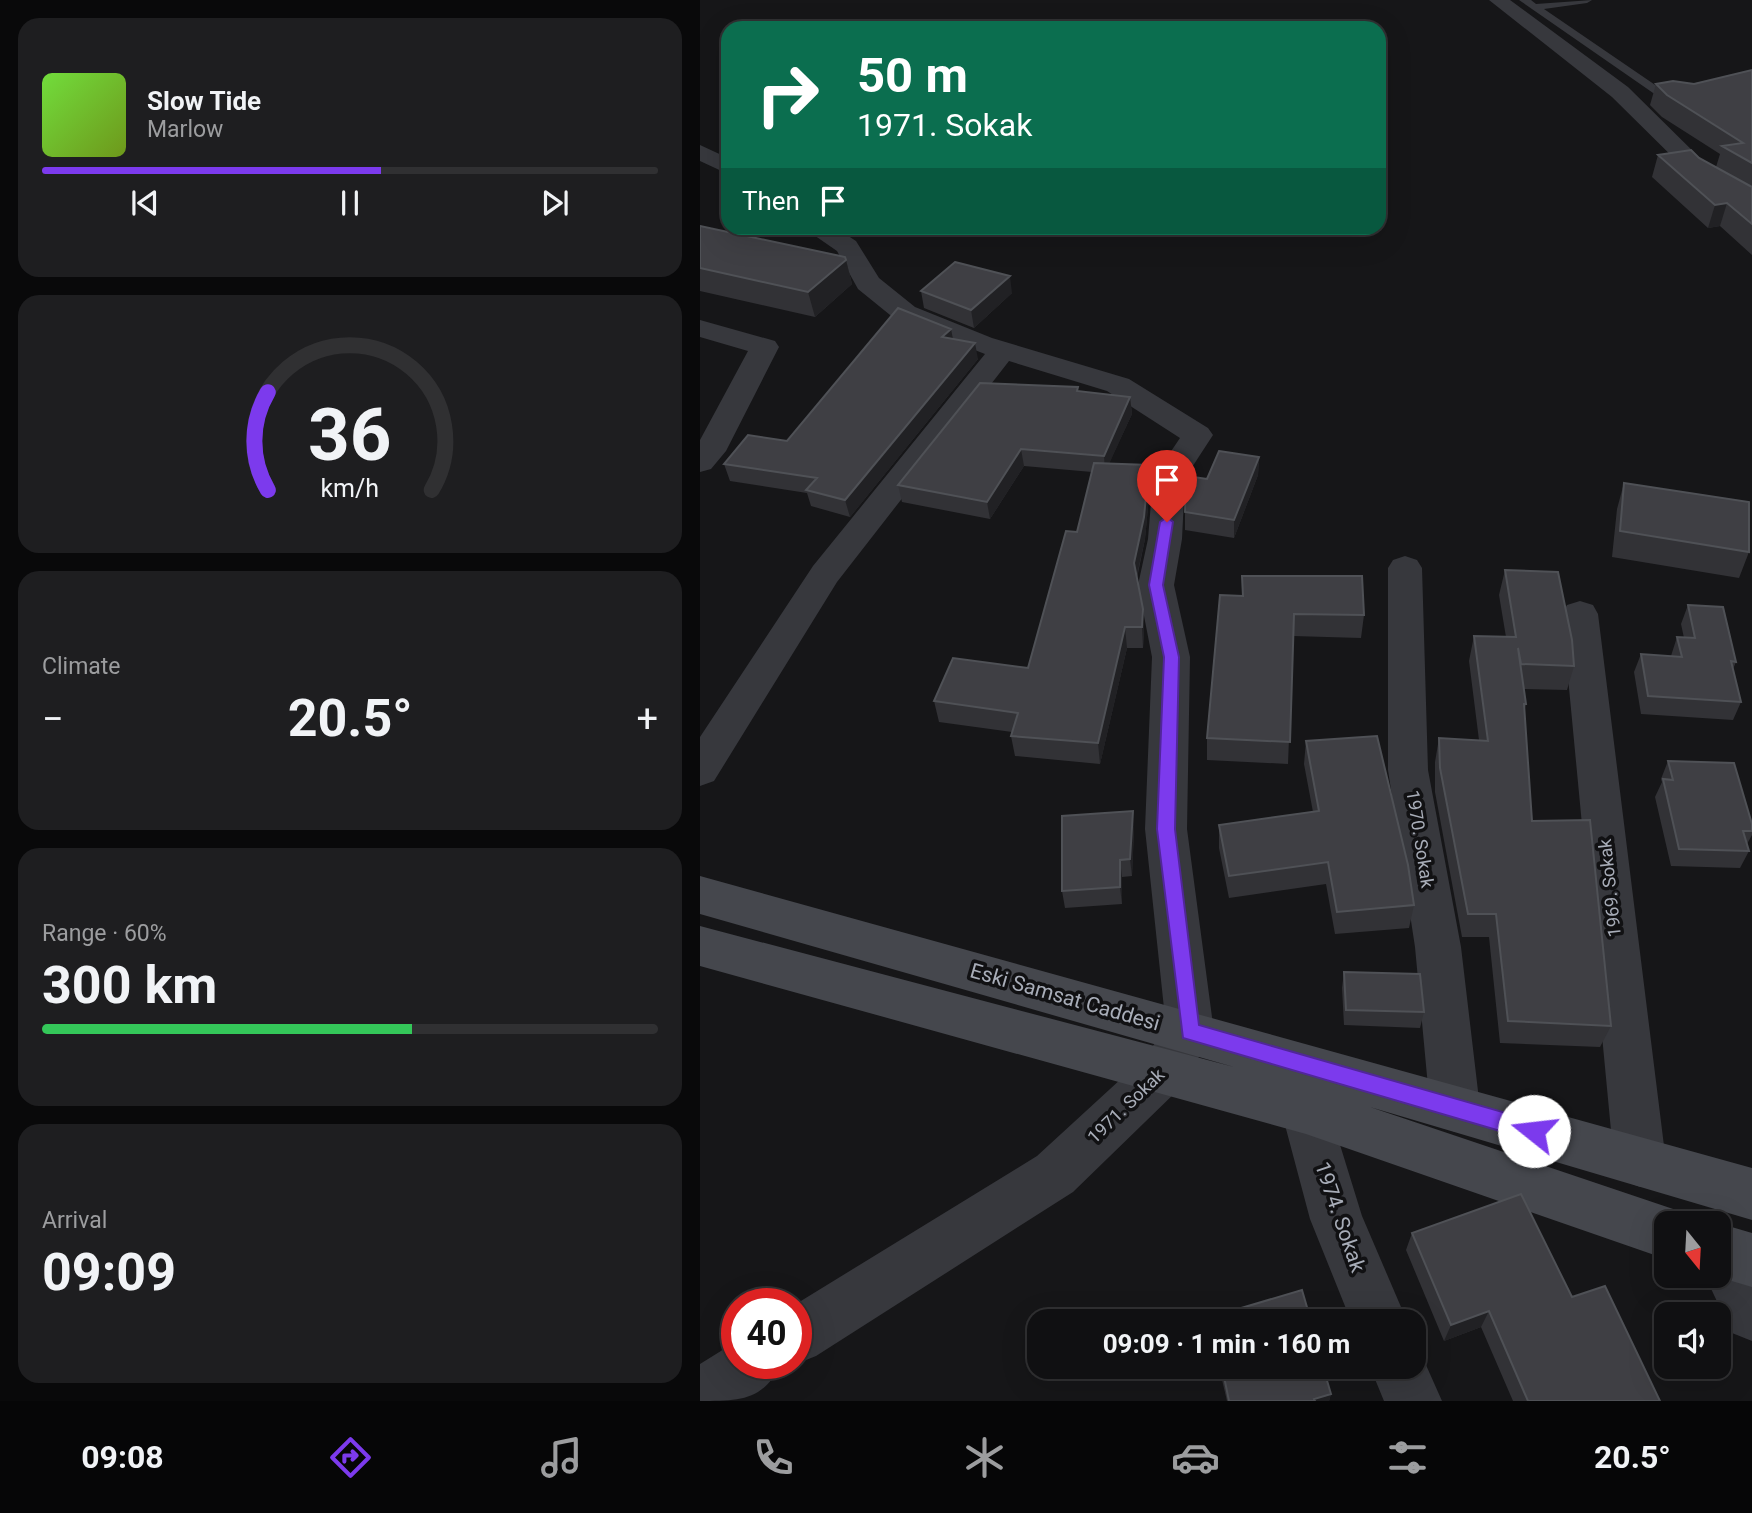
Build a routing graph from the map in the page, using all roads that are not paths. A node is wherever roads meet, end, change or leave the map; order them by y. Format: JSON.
{"nodes":[{"id":1,"x":1498,"y":0,"type":"edge"},
{"id":2,"x":1524,"y":0,"type":"edge"},
{"id":3,"x":1587,"y":0,"type":"edge"},
{"id":4,"x":1535,"y":7,"type":"junction"},
{"id":5,"x":1701,"y":96,"type":"edge"},
{"id":6,"x":700,"y":152,"type":"edge"},
{"id":7,"x":721,"y":163,"type":"edge"},
{"id":8,"x":1752,"y":202,"type":"edge"},
{"id":9,"x":830,"y":235,"type":"edge"},
{"id":10,"x":700,"y":328,"type":"edge"},
{"id":11,"x":1003,"y":350,"type":"junction"},
{"id":12,"x":700,"y":462,"type":"edge"},
{"id":13,"x":1405,"y":568,"type":"dead end"},
{"id":14,"x":1580,"y":614,"type":"dead end"},
{"id":15,"x":700,"y":770,"type":"edge"},
{"id":16,"x":700,"y":895,"type":"edge"},
{"id":17,"x":700,"y":946,"type":"edge"},
{"id":18,"x":1190,"y":1032,"type":"junction"},
{"id":19,"x":1163,"y":1072,"type":"junction"},
{"id":20,"x":1455,"y":1108,"type":"junction"},
{"id":21,"x":1306,"y":1110,"type":"junction"},
{"id":22,"x":1640,"y":1162,"type":"junction"},
{"id":23,"x":1752,"y":1194,"type":"edge"},
{"id":24,"x":1654,"y":1228,"type":"edge"},
{"id":25,"x":1731,"y":1256,"type":"edge"},
{"id":26,"x":1374,"y":1309,"type":"edge"},
{"id":27,"x":1752,"y":1313,"type":"edge"},
{"id":28,"x":812,"y":1326,"type":"edge"},
{"id":29,"x":728,"y":1379,"type":"edge"},
{"id":30,"x":1403,"y":1379,"type":"edge"},
{"id":31,"x":700,"y":1397,"type":"edge"},
{"id":32,"x":1413,"y":1401,"type":"edge"}],
"edges":[{"from":1,"to":8,"type":"street"},
{"from":2,"to":4,"type":"lane"},
{"from":3,"to":4,"type":"lane"},
{"from":4,"to":5,"type":"lane"},
{"from":6,"to":7,"type":"street"},
{"from":9,"to":11,"type":"street"},
{"from":10,"to":12,"type":"street"},
{"from":11,"to":15,"type":"street"},
{"from":11,"to":18,"type":"street"},
{"from":13,"to":20,"type":"street","name":"1970. Sokak"},
{"from":14,"to":22,"type":"street","name":"1969. Sokak"},
{"from":16,"to":18,"type":"street","name":"Eski Samsat Caddesi"},
{"from":17,"to":19,"type":"street"},
{"from":18,"to":19,"type":"street","name":"1971. Sokak"},
{"from":18,"to":20,"type":"street","name":"Eski Samsat Caddesi"},
{"from":19,"to":21,"type":"street"},
{"from":19,"to":28,"type":"street","name":"1971. Sokak"},
{"from":20,"to":22,"type":"street","name":"Eski Samsat Caddesi"},
{"from":21,"to":24,"type":"street"},
{"from":21,"to":26,"type":"street","name":"1974. Sokak"},
{"from":22,"to":23,"type":"street","name":"Eski Samsat Caddesi"},
{"from":25,"to":27,"type":"street"},
{"from":29,"to":31,"type":"street"},
{"from":30,"to":32,"type":"street"}]}
